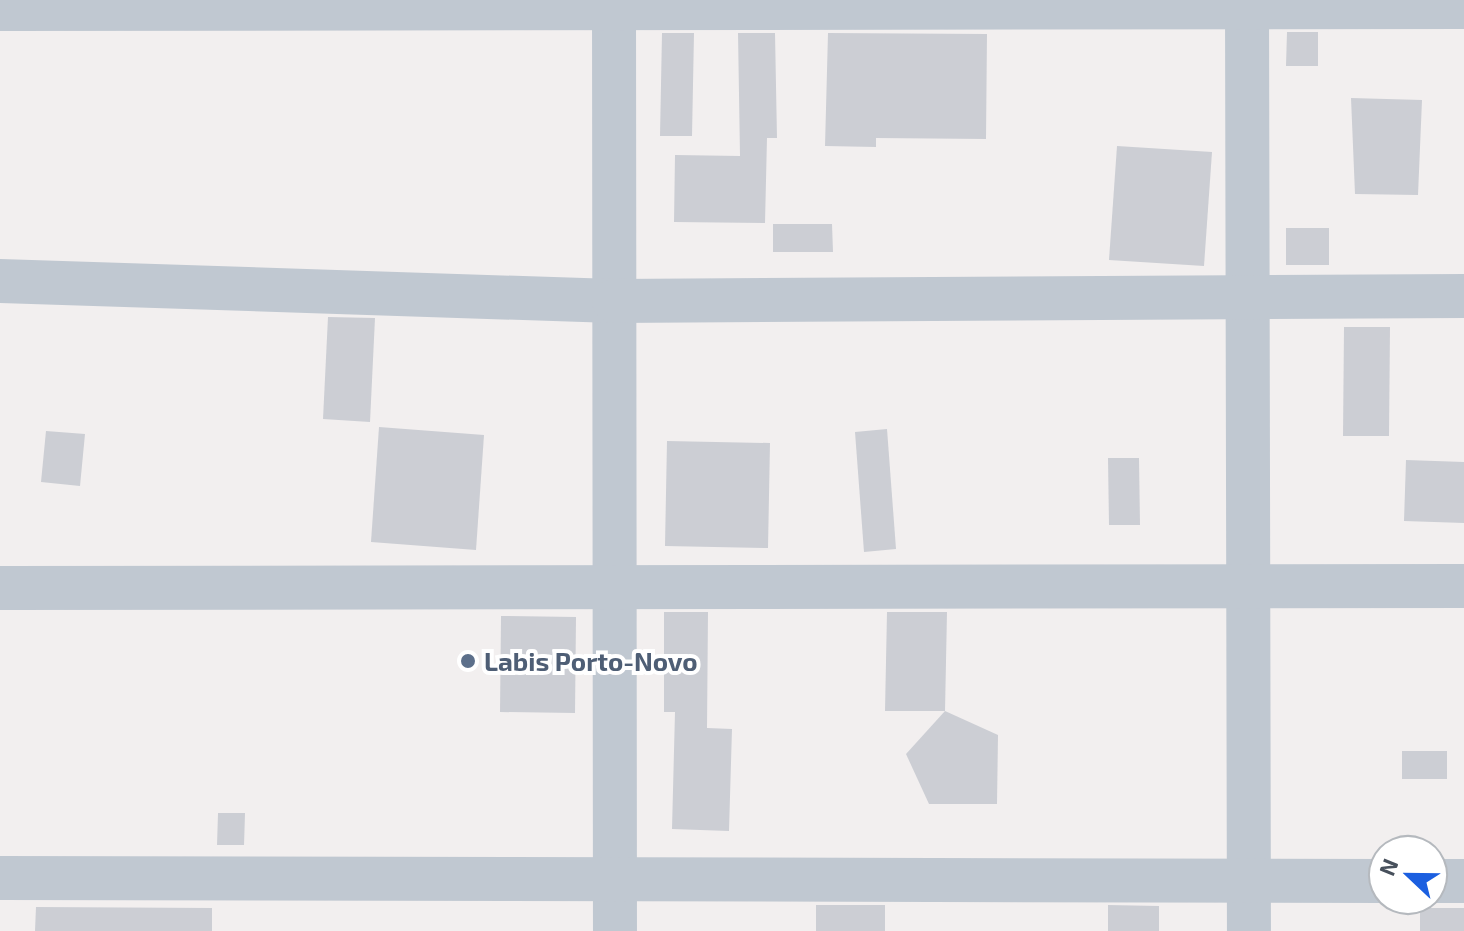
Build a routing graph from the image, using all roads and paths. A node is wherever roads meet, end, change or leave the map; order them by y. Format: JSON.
{"nodes":[{"id":1,"x":614,"y":4,"type":"edge"},
{"id":2,"x":1247,"y":4,"type":"edge"},
{"id":3,"x":1464,"y":7,"type":"edge"},
{"id":4,"x":0,"y":9,"type":"edge"},
{"id":5,"x":0,"y":281,"type":"edge"},
{"id":6,"x":1248,"y":295,"type":"junction"},
{"id":7,"x":1464,"y":296,"type":"edge"},
{"id":8,"x":614,"y":301,"type":"junction"},
{"id":9,"x":1248,"y":586,"type":"junction"},
{"id":10,"x":1464,"y":586,"type":"edge"},
{"id":11,"x":615,"y":587,"type":"junction"},
{"id":12,"x":0,"y":588,"type":"edge"},
{"id":13,"x":0,"y":878,"type":"edge"},
{"id":14,"x":615,"y":880,"type":"junction"},
{"id":15,"x":1249,"y":881,"type":"junction"},
{"id":16,"x":1368,"y":881,"type":"edge"},
{"id":17,"x":615,"y":931,"type":"edge"},
{"id":18,"x":1249,"y":931,"type":"edge"}],
"edges":[{"from":1,"to":2,"type":"street"},
{"from":1,"to":4,"type":"street"},
{"from":1,"to":8,"type":"street"},
{"from":2,"to":3,"type":"street"},
{"from":2,"to":6,"type":"street"},
{"from":5,"to":8,"type":"street"},
{"from":6,"to":7,"type":"street"},
{"from":6,"to":8,"type":"street"},
{"from":6,"to":9,"type":"street"},
{"from":8,"to":11,"type":"street"},
{"from":9,"to":10,"type":"street"},
{"from":9,"to":11,"type":"street"},
{"from":9,"to":15,"type":"street"},
{"from":11,"to":12,"type":"street"},
{"from":11,"to":14,"type":"street"},
{"from":13,"to":14,"type":"street"},
{"from":14,"to":15,"type":"street"},
{"from":14,"to":17,"type":"street"},
{"from":15,"to":16,"type":"street"},
{"from":15,"to":18,"type":"street"}]}
